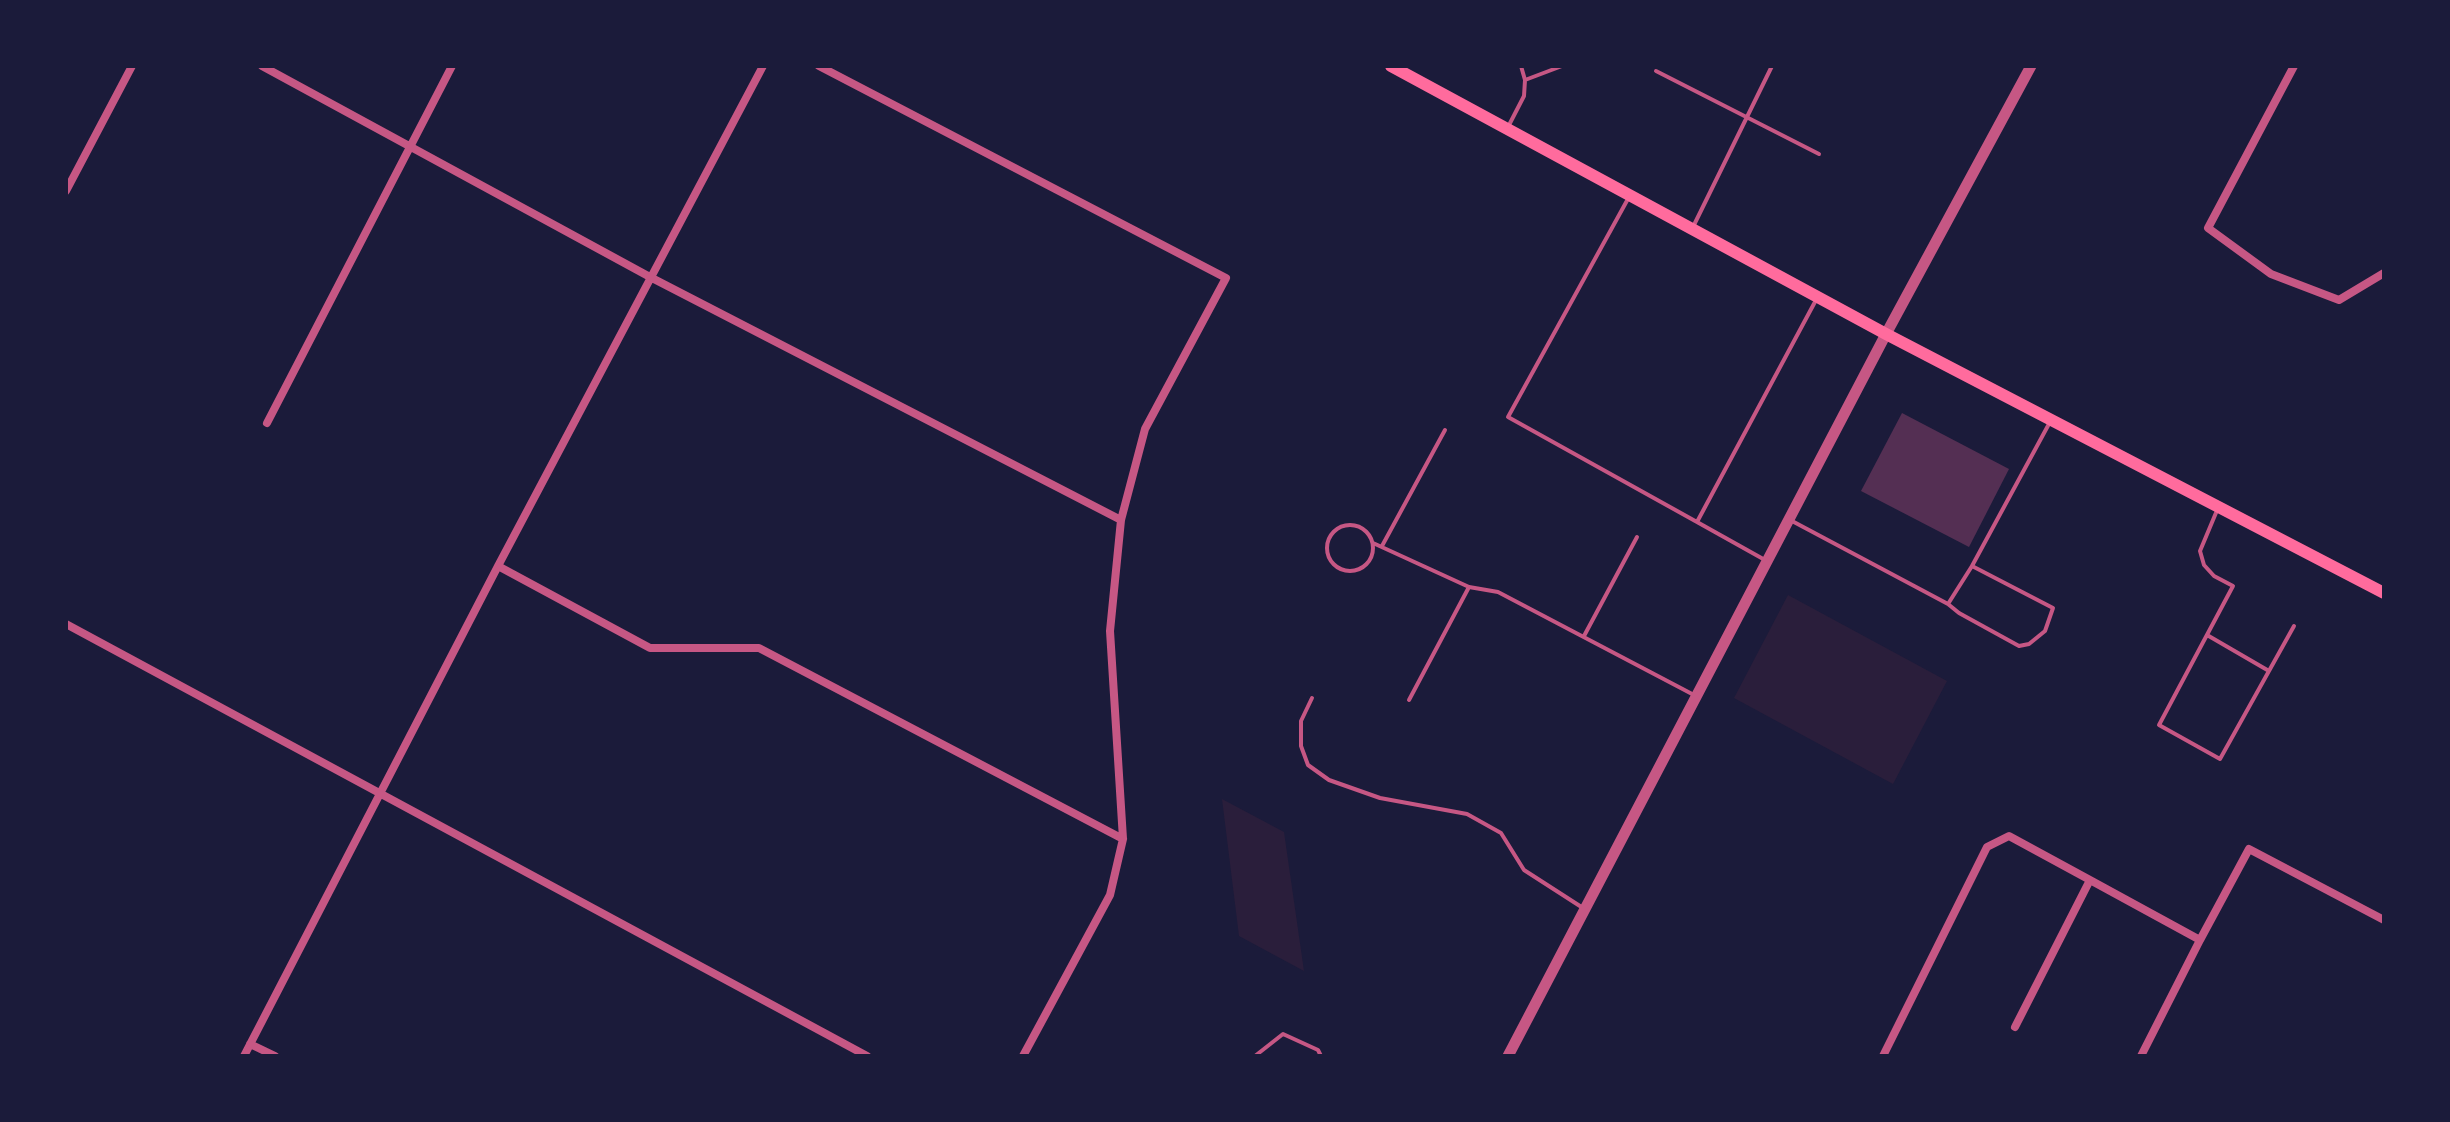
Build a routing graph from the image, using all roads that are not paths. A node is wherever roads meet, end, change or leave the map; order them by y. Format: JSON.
{"nodes":[{"id":1,"x":132,"y":66,"type":"edge"},
{"id":2,"x":262,"y":66,"type":"edge"},
{"id":3,"x":452,"y":66,"type":"edge"},
{"id":4,"x":763,"y":66,"type":"edge"},
{"id":5,"x":819,"y":66,"type":"edge"},
{"id":6,"x":1391,"y":66,"type":"edge"},
{"id":7,"x":1521,"y":66,"type":"edge"},
{"id":8,"x":1562,"y":66,"type":"edge"},
{"id":9,"x":1772,"y":66,"type":"edge"},
{"id":10,"x":2031,"y":66,"type":"edge"},
{"id":11,"x":2294,"y":66,"type":"edge"},
{"id":12,"x":1656,"y":71,"type":"dead end"},
{"id":13,"x":1525,"y":80,"type":"junction"},
{"id":14,"x":1748,"y":117,"type":"junction"},
{"id":15,"x":1507,"y":129,"type":"junction"},
{"id":16,"x":410,"y":146,"type":"junction"},
{"id":17,"x":1819,"y":154,"type":"dead end"},
{"id":18,"x":66,"y":191,"type":"edge"},
{"id":19,"x":1630,"y":195,"type":"junction"},
{"id":20,"x":1692,"y":229,"type":"junction"},
{"id":21,"x":2384,"y":273,"type":"edge"},
{"id":22,"x":650,"y":277,"type":"junction"},
{"id":23,"x":1818,"y":297,"type":"junction"},
{"id":24,"x":1886,"y":334,"type":"junction"},
{"id":25,"x":2051,"y":420,"type":"junction"},
{"id":26,"x":267,"y":423,"type":"dead end"},
{"id":27,"x":1445,"y":430,"type":"dead end"},
{"id":28,"x":2219,"y":506,"type":"junction"},
{"id":29,"x":1121,"y":520,"type":"junction"},
{"id":30,"x":1790,"y":520,"type":"junction"},
{"id":31,"x":1697,"y":522,"type":"junction"},
{"id":32,"x":1637,"y":537,"type":"dead end"},
{"id":33,"x":1373,"y":543,"type":"junction"},
{"id":34,"x":1382,"y":546,"type":"junction"},
{"id":35,"x":1767,"y":562,"type":"junction"},
{"id":36,"x":498,"y":566,"type":"junction"},
{"id":37,"x":1972,"y":566,"type":"junction"},
{"id":38,"x":1469,"y":587,"type":"junction"},
{"id":39,"x":2384,"y":593,"type":"edge"},
{"id":40,"x":1948,"y":604,"type":"junction"},
{"id":41,"x":66,"y":624,"type":"edge"},
{"id":42,"x":2294,"y":626,"type":"dead end"},
{"id":43,"x":2207,"y":635,"type":"junction"},
{"id":44,"x":1584,"y":636,"type":"junction"},
{"id":45,"x":2269,"y":671,"type":"junction"},
{"id":46,"x":1696,"y":696,"type":"junction"},
{"id":47,"x":1312,"y":698,"type":"dead end"},
{"id":48,"x":1409,"y":700,"type":"dead end"},
{"id":49,"x":380,"y":795,"type":"junction"},
{"id":50,"x":1123,"y":839,"type":"junction"},
{"id":51,"x":2090,"y":880,"type":"junction"},
{"id":52,"x":1585,"y":909,"type":"junction"},
{"id":53,"x":2384,"y":920,"type":"edge"},
{"id":54,"x":2200,"y":940,"type":"junction"},
{"id":55,"x":2015,"y":1027,"type":"dead end"},
{"id":56,"x":250,"y":1044,"type":"junction"},
{"id":57,"x":244,"y":1056,"type":"edge"},
{"id":58,"x":275,"y":1056,"type":"edge"},
{"id":59,"x":867,"y":1056,"type":"edge"},
{"id":60,"x":1023,"y":1056,"type":"edge"},
{"id":61,"x":1255,"y":1056,"type":"edge"},
{"id":62,"x":1321,"y":1056,"type":"edge"},
{"id":63,"x":1508,"y":1056,"type":"edge"},
{"id":64,"x":1883,"y":1056,"type":"edge"},
{"id":65,"x":2141,"y":1056,"type":"edge"}],
"edges":[{"from":1,"to":18,"type":"street"},
{"from":2,"to":16,"type":"street"},
{"from":3,"to":16,"type":"street"},
{"from":4,"to":22,"type":"street"},
{"from":5,"to":29,"type":"street"},
{"from":6,"to":15,"type":"main road"},
{"from":7,"to":13,"type":"lane"},
{"from":8,"to":13,"type":"lane"},
{"from":9,"to":14,"type":"lane"},
{"from":10,"to":24,"type":"street"},
{"from":11,"to":21,"type":"street"},
{"from":12,"to":14,"type":"lane"},
{"from":13,"to":15,"type":"lane"},
{"from":14,"to":17,"type":"lane"},
{"from":14,"to":20,"type":"lane"},
{"from":15,"to":19,"type":"main road"},
{"from":16,"to":22,"type":"street"},
{"from":16,"to":26,"type":"street"},
{"from":19,"to":20,"type":"main road"},
{"from":19,"to":31,"type":"lane"},
{"from":20,"to":23,"type":"main road"},
{"from":22,"to":29,"type":"street"},
{"from":22,"to":36,"type":"street"},
{"from":23,"to":24,"type":"main road"},
{"from":23,"to":31,"type":"lane"},
{"from":24,"to":25,"type":"main road"},
{"from":24,"to":30,"type":"street"},
{"from":25,"to":28,"type":"main road"},
{"from":25,"to":37,"type":"lane"},
{"from":27,"to":34,"type":"lane"},
{"from":28,"to":39,"type":"main road"},
{"from":28,"to":43,"type":"lane"},
{"from":29,"to":50,"type":"street"},
{"from":30,"to":35,"type":"street"},
{"from":30,"to":40,"type":"lane"},
{"from":31,"to":35,"type":"lane"},
{"from":32,"to":44,"type":"lane"},
{"from":33,"to":33,"type":"lane"},
{"from":33,"to":34,"type":"lane"},
{"from":34,"to":38,"type":"lane"},
{"from":35,"to":46,"type":"street"},
{"from":36,"to":49,"type":"street"},
{"from":36,"to":50,"type":"street"},
{"from":37,"to":40,"type":"lane"},
{"from":37,"to":40,"type":"lane"},
{"from":38,"to":44,"type":"lane"},
{"from":38,"to":48,"type":"lane"},
{"from":41,"to":49,"type":"street"},
{"from":42,"to":45,"type":"lane"},
{"from":43,"to":45,"type":"lane"},
{"from":43,"to":45,"type":"lane"},
{"from":44,"to":46,"type":"lane"},
{"from":46,"to":52,"type":"street"},
{"from":47,"to":52,"type":"lane"},
{"from":49,"to":56,"type":"street"},
{"from":49,"to":59,"type":"street"},
{"from":50,"to":60,"type":"street"},
{"from":51,"to":54,"type":"street"},
{"from":51,"to":55,"type":"street"},
{"from":51,"to":64,"type":"street"},
{"from":52,"to":63,"type":"street"},
{"from":53,"to":54,"type":"street"},
{"from":54,"to":65,"type":"street"},
{"from":56,"to":57,"type":"street"},
{"from":56,"to":58,"type":"street"},
{"from":61,"to":62,"type":"lane"}]}
